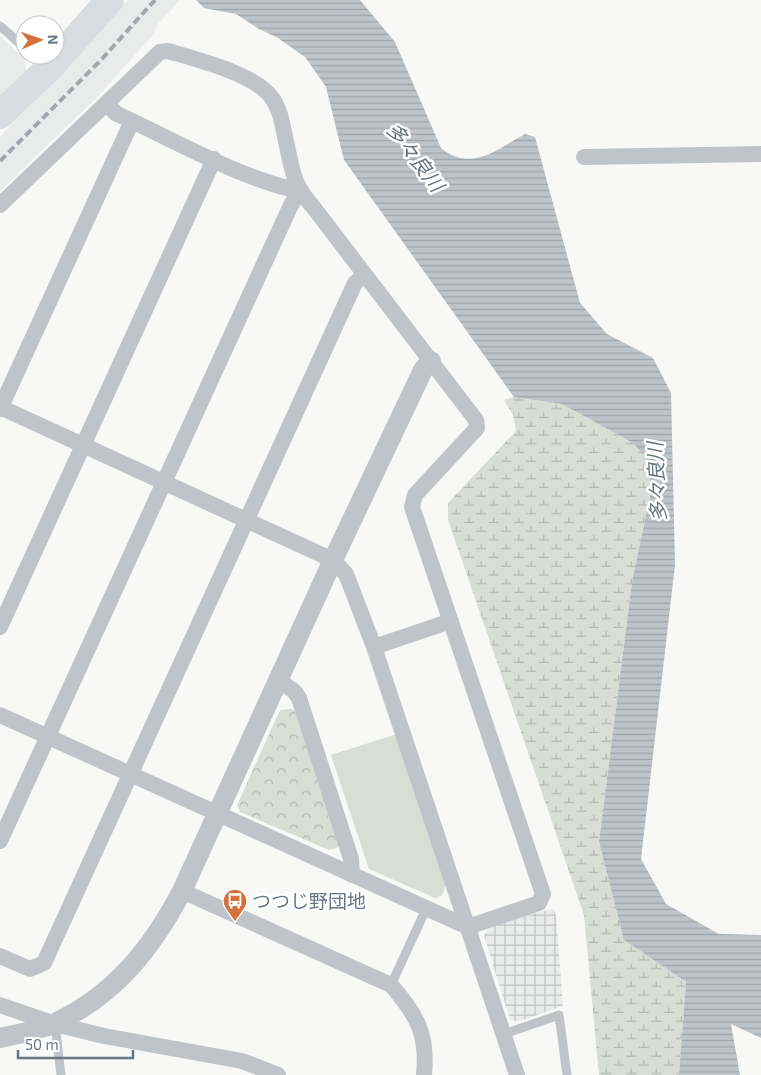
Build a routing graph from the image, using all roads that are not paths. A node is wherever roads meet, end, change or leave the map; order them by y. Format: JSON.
{"nodes":[{"id":1,"x":110,"y":0,"type":"edge"},
{"id":2,"x":0,"y":26,"type":"edge"},
{"id":3,"x":15,"y":39,"type":"edge"},
{"id":4,"x":65,"y":40,"type":"edge"},
{"id":5,"x":38,"y":65,"type":"edge"},
{"id":6,"x":106,"y":104,"type":"junction"},
{"id":7,"x":0,"y":115,"type":"edge"},
{"id":8,"x":132,"y":121,"type":"junction"},
{"id":9,"x":761,"y":154,"type":"edge"},
{"id":10,"x":584,"y":157,"type":"dead end"},
{"id":11,"x":214,"y":159,"type":"junction"},
{"id":12,"x":299,"y":191,"type":"junction"},
{"id":13,"x":0,"y":205,"type":"edge"},
{"id":14,"x":366,"y":275,"type":"junction"},
{"id":15,"x":431,"y":361,"type":"junction"},
{"id":16,"x":0,"y":408,"type":"edge"},
{"id":17,"x":82,"y":444,"type":"junction"},
{"id":18,"x":164,"y":483,"type":"junction"},
{"id":19,"x":247,"y":521,"type":"junction"},
{"id":20,"x":333,"y":560,"type":"junction"},
{"id":21,"x":452,"y":621,"type":"junction"},
{"id":22,"x":0,"y":627,"type":"edge"},
{"id":23,"x":374,"y":647,"type":"junction"},
{"id":24,"x":278,"y":680,"type":"junction"},
{"id":25,"x":0,"y":715,"type":"edge"},
{"id":26,"x":48,"y":735,"type":"junction"},
{"id":27,"x":131,"y":775,"type":"junction"},
{"id":28,"x":216,"y":813,"type":"junction"},
{"id":29,"x":0,"y":842,"type":"edge"},
{"id":30,"x":352,"y":875,"type":"junction"},
{"id":31,"x":182,"y":891,"type":"junction"},
{"id":32,"x":426,"y":909,"type":"junction"},
{"id":33,"x":468,"y":927,"type":"junction"},
{"id":34,"x":0,"y":956,"type":"edge"},
{"id":35,"x":391,"y":984,"type":"junction"},
{"id":36,"x":0,"y":1005,"type":"edge"},
{"id":37,"x":55,"y":1024,"type":"junction"},
{"id":38,"x":504,"y":1034,"type":"junction"},
{"id":39,"x":0,"y":1038,"type":"edge"},
{"id":40,"x":61,"y":1075,"type":"edge"},
{"id":41,"x":278,"y":1075,"type":"edge"},
{"id":42,"x":424,"y":1075,"type":"edge"},
{"id":43,"x":517,"y":1075,"type":"edge"},
{"id":44,"x":567,"y":1075,"type":"edge"}],
"edges":[{"from":1,"to":4,"type":"highway"},
{"from":2,"to":3,"type":"lane"},
{"from":5,"to":7,"type":"highway"},
{"from":6,"to":8,"type":"street"},
{"from":6,"to":12,"type":"street"},
{"from":6,"to":13,"type":"street"},
{"from":8,"to":11,"type":"street"},
{"from":8,"to":16,"type":"street"},
{"from":9,"to":10,"type":"street"},
{"from":11,"to":12,"type":"street"},
{"from":11,"to":17,"type":"street"},
{"from":12,"to":14,"type":"street"},
{"from":12,"to":18,"type":"street"},
{"from":14,"to":15,"type":"street"},
{"from":14,"to":19,"type":"street"},
{"from":15,"to":20,"type":"street"},
{"from":15,"to":21,"type":"street"},
{"from":16,"to":17,"type":"street"},
{"from":17,"to":18,"type":"street"},
{"from":17,"to":22,"type":"street"},
{"from":18,"to":19,"type":"street"},
{"from":18,"to":26,"type":"street"},
{"from":19,"to":20,"type":"street"},
{"from":19,"to":27,"type":"street"},
{"from":20,"to":23,"type":"street"},
{"from":20,"to":24,"type":"street"},
{"from":21,"to":23,"type":"street"},
{"from":21,"to":33,"type":"street"},
{"from":23,"to":33,"type":"street"},
{"from":24,"to":28,"type":"street"},
{"from":24,"to":30,"type":"street"},
{"from":25,"to":26,"type":"street"},
{"from":26,"to":27,"type":"street"},
{"from":26,"to":29,"type":"street"},
{"from":27,"to":28,"type":"street"},
{"from":27,"to":34,"type":"street"},
{"from":28,"to":30,"type":"street"},
{"from":28,"to":31,"type":"street"},
{"from":30,"to":32,"type":"street"},
{"from":31,"to":35,"type":"street"},
{"from":31,"to":37,"type":"street"},
{"from":32,"to":33,"type":"street"},
{"from":32,"to":35,"type":"lane"},
{"from":33,"to":38,"type":"street"},
{"from":35,"to":42,"type":"street"},
{"from":36,"to":37,"type":"street"},
{"from":37,"to":39,"type":"street"},
{"from":37,"to":40,"type":"lane"},
{"from":37,"to":41,"type":"street"},
{"from":38,"to":43,"type":"street"},
{"from":38,"to":44,"type":"lane"}]}
